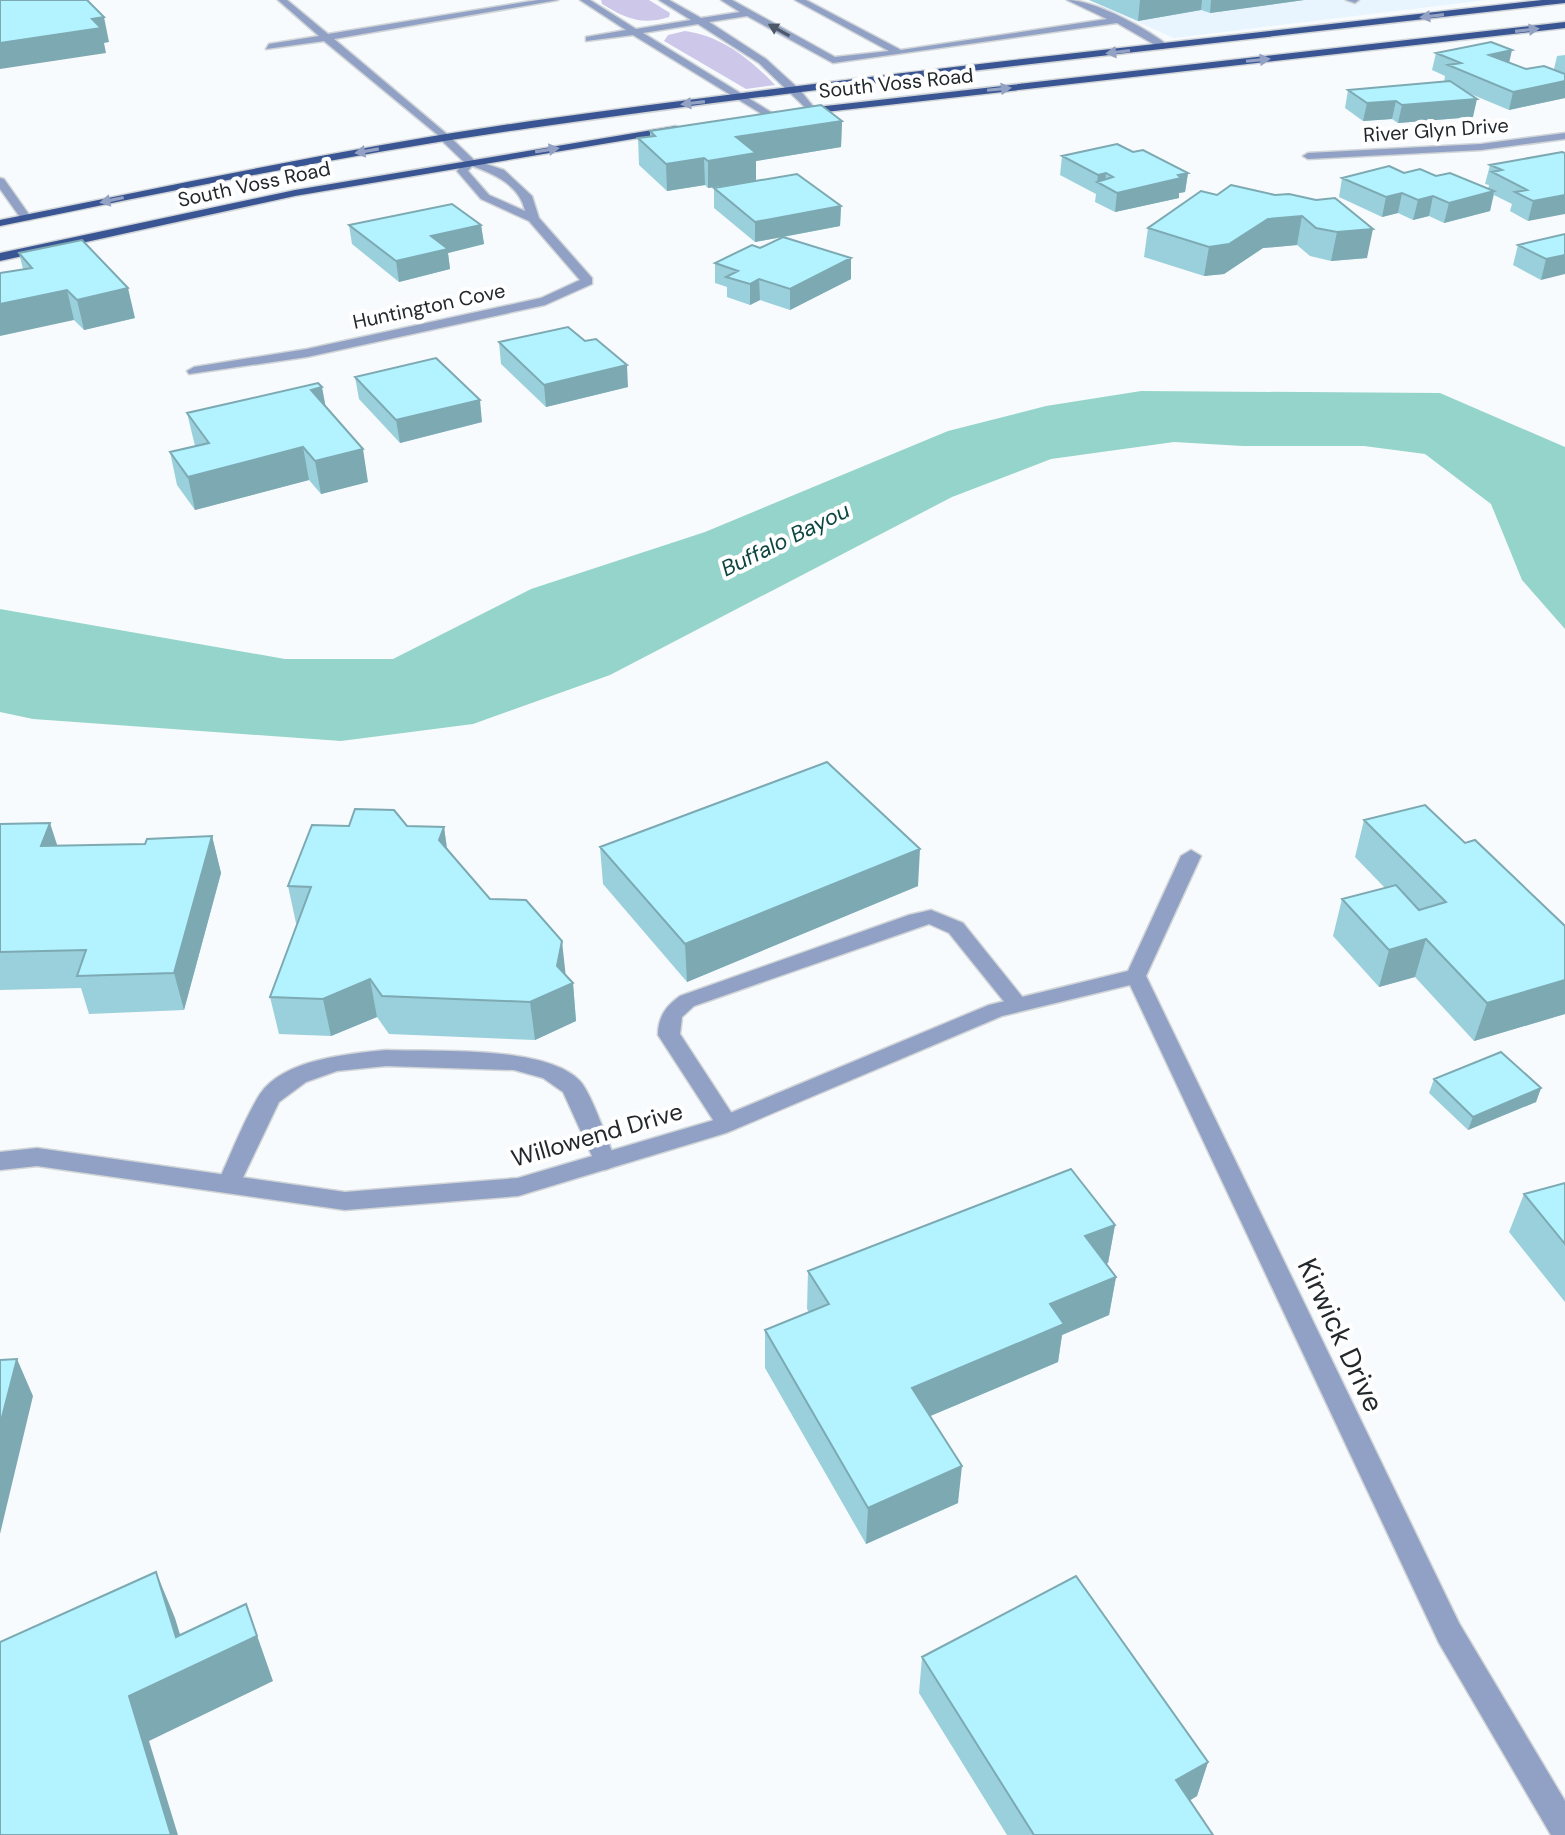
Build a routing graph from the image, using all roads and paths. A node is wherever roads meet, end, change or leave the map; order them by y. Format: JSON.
{"nodes":[{"id":1,"x":282,"y":0,"type":"edge"},
{"id":2,"x":554,"y":0,"type":"edge"},
{"id":3,"x":584,"y":0,"type":"edge"},
{"id":4,"x":663,"y":0,"type":"edge"},
{"id":5,"x":725,"y":0,"type":"edge"},
{"id":6,"x":799,"y":0,"type":"edge"},
{"id":7,"x":1071,"y":0,"type":"edge"},
{"id":8,"x":1559,"y":2,"type":"edge"},
{"id":9,"x":749,"y":13,"type":"junction"},
{"id":10,"x":1118,"y":20,"type":"junction"},
{"id":11,"x":699,"y":22,"type":"junction"},
{"id":12,"x":1565,"y":25,"type":"edge"},
{"id":13,"x":636,"y":32,"type":"junction"},
{"id":14,"x":328,"y":38,"type":"junction"},
{"id":15,"x":589,"y":39,"type":"dead end"},
{"id":16,"x":269,"y":47,"type":"dead end"},
{"id":17,"x":1165,"y":47,"type":"junction"},
{"id":18,"x":900,"y":53,"type":"junction"},
{"id":19,"x":1198,"y":67,"type":"junction"},
{"id":20,"x":796,"y":90,"type":"junction"},
{"id":21,"x":742,"y":97,"type":"junction"},
{"id":22,"x":811,"y":110,"type":"junction"},
{"id":23,"x":770,"y":116,"type":"junction"},
{"id":24,"x":756,"y":118,"type":"edge"},
{"id":25,"x":688,"y":127,"type":"edge"},
{"id":26,"x":1565,"y":136,"type":"edge"},
{"id":27,"x":444,"y":137,"type":"junction"},
{"id":28,"x":1308,"y":156,"type":"dead end"},
{"id":29,"x":470,"y":162,"type":"junction"},
{"id":30,"x":0,"y":181,"type":"edge"},
{"id":31,"x":26,"y":218,"type":"junction"},
{"id":32,"x":533,"y":219,"type":"junction"},
{"id":33,"x":0,"y":223,"type":"edge"},
{"id":34,"x":4,"y":254,"type":"edge"},
{"id":35,"x":194,"y":371,"type":"dead end"},
{"id":36,"x":1191,"y":856,"type":"dead end"},
{"id":37,"x":1136,"y":976,"type":"junction"},
{"id":38,"x":1017,"y":1004,"type":"junction"},
{"id":39,"x":727,"y":1123,"type":"junction"},
{"id":40,"x":0,"y":1161,"type":"edge"},
{"id":41,"x":605,"y":1161,"type":"junction"},
{"id":42,"x":229,"y":1184,"type":"junction"},
{"id":43,"x":1565,"y":1830,"type":"edge"}],
"edges":[{"from":1,"to":14,"type":"street","name":"Huntington Cove"},
{"from":2,"to":14,"type":"street"},
{"from":3,"to":13,"type":"street"},
{"from":4,"to":11,"type":"street"},
{"from":5,"to":9,"type":"street"},
{"from":6,"to":18,"type":"street"},
{"from":7,"to":10,"type":"street"},
{"from":8,"to":17,"type":"main road","name":"South Voss Road","one_way":true},
{"from":9,"to":11,"type":"street"},
{"from":18,"to":9,"type":"street","one_way":true},
{"from":10,"to":17,"type":"street"},
{"from":10,"to":18,"type":"street"},
{"from":11,"to":13,"type":"street"},
{"from":11,"to":20,"type":"street"},
{"from":19,"to":12,"type":"main road","name":"South Voss Road","one_way":true},
{"from":13,"to":15,"type":"street"},
{"from":13,"to":21,"type":"street"},
{"from":14,"to":16,"type":"street"},
{"from":14,"to":27,"type":"street","name":"Huntington Cove"},
{"from":17,"to":19,"type":"main road"},
{"from":17,"to":20,"type":"main road","name":"South Voss Road","one_way":true},
{"from":22,"to":19,"type":"main road","name":"South Voss Road","one_way":true},
{"from":20,"to":21,"type":"main road","name":"South Voss Road"},
{"from":20,"to":22,"type":"street"},
{"from":21,"to":23,"type":"street"},
{"from":21,"to":27,"type":"main road","name":"South Voss Road","one_way":true},
{"from":22,"to":23,"type":"main road","name":"South Voss Road"},
{"from":23,"to":24,"type":"main road","name":"South Voss Road"},
{"from":29,"to":25,"type":"main road","name":"South Voss Road","one_way":true},
{"from":26,"to":28,"type":"street","name":"River Glyn Drive"},
{"from":27,"to":29,"type":"street","name":"Huntington Cove"},
{"from":27,"to":31,"type":"main road","name":"South Voss Road","one_way":true},
{"from":29,"to":32,"type":"street","name":"Huntington Cove"},
{"from":29,"to":32,"type":"street","name":"Huntington Cove"},
{"from":29,"to":34,"type":"main road","name":"South Voss Road"},
{"from":30,"to":31,"type":"street"},
{"from":31,"to":33,"type":"main road","name":"South Voss Road"},
{"from":32,"to":35,"type":"street","name":"Huntington Cove"},
{"from":36,"to":37,"type":"street"},
{"from":37,"to":38,"type":"street","name":"Willowend Drive"},
{"from":37,"to":43,"type":"street","name":"Kirwick Drive"},
{"from":38,"to":39,"type":"street","name":"Willowend Drive"},
{"from":38,"to":39,"type":"street"},
{"from":39,"to":41,"type":"street","name":"Willowend Drive"},
{"from":40,"to":42,"type":"street","name":"Willowend Drive"},
{"from":41,"to":42,"type":"street","name":"Willowend Drive"},
{"from":41,"to":42,"type":"street"}]}
